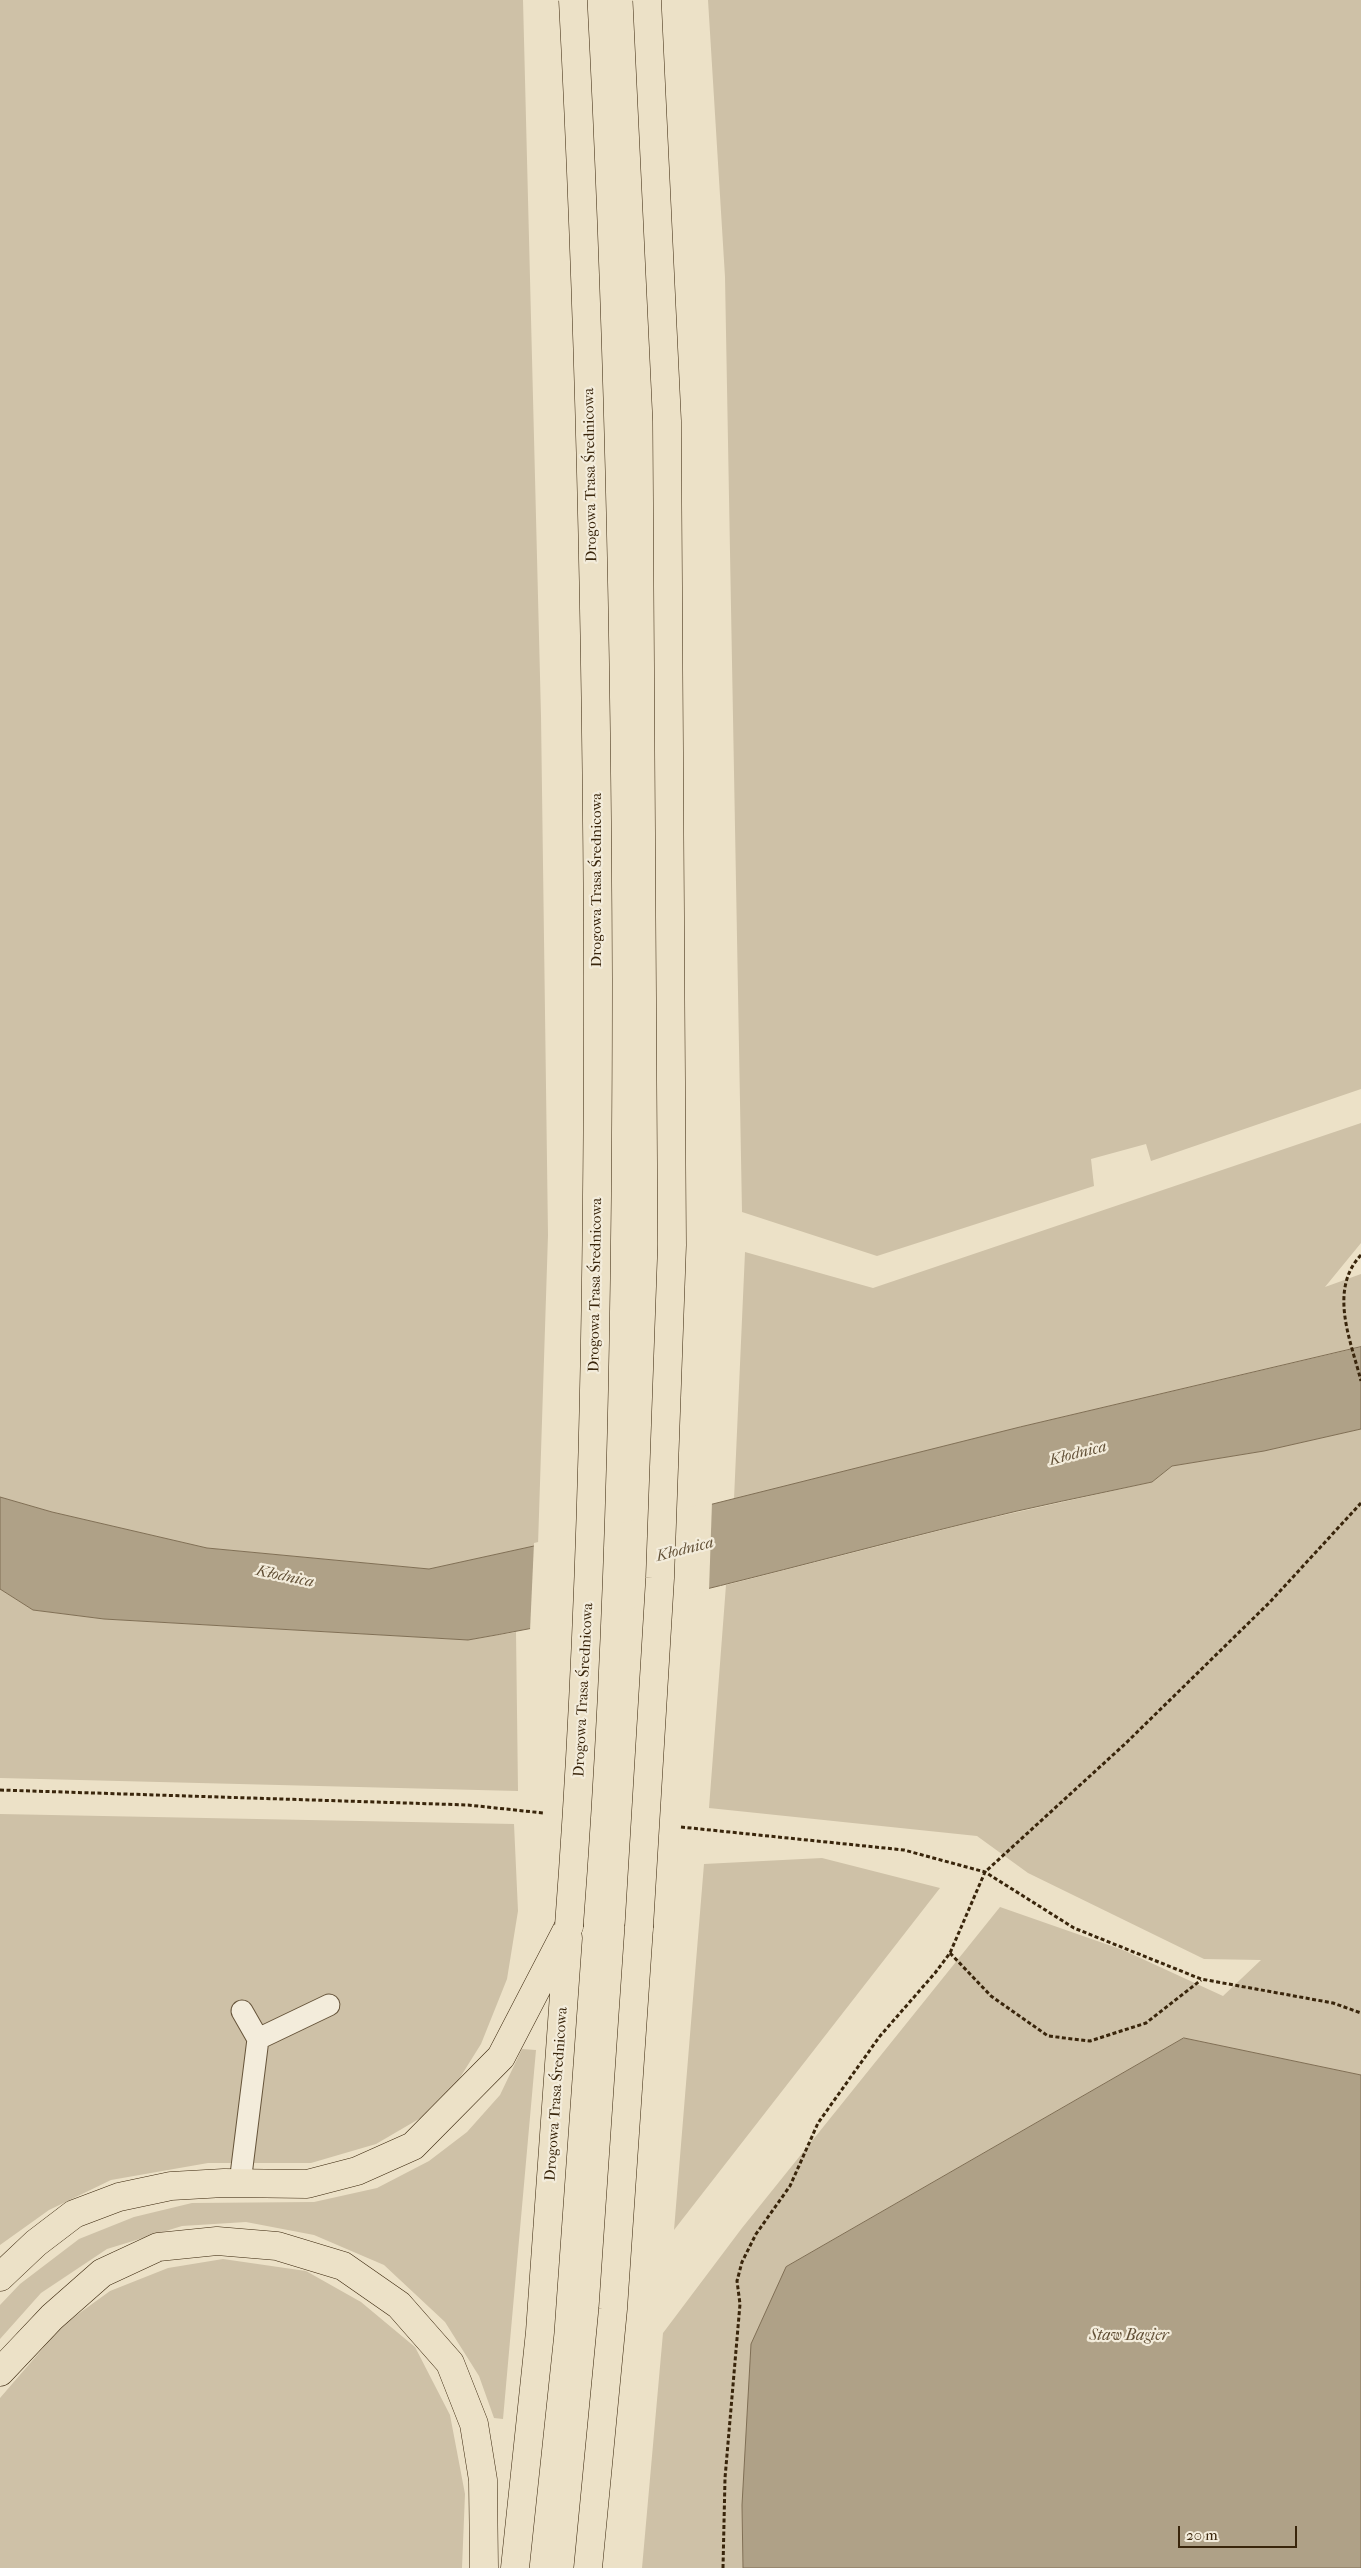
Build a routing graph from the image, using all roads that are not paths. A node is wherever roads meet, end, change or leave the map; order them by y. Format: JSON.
{"nodes":[{"id":1,"x":573,"y":0,"type":"edge"},
{"id":2,"x":647,"y":0,"type":"edge"},
{"id":3,"x":569,"y":1926,"type":"junction"},
{"id":4,"x":329,"y":2005,"type":"dead end"},
{"id":5,"x":242,"y":2011,"type":"dead end"},
{"id":6,"x":258,"y":2040,"type":"junction"},
{"id":7,"x":240,"y":2183,"type":"junction"},
{"id":8,"x":0,"y":2277,"type":"edge"},
{"id":9,"x":0,"y":2372,"type":"edge"},
{"id":10,"x":595,"y":2500,"type":"junction"},
{"id":11,"x":484,"y":2568,"type":"edge"},
{"id":12,"x":515,"y":2568,"type":"edge"},
{"id":13,"x":588,"y":2568,"type":"edge"},
{"id":14,"x":607,"y":2568,"type":"edge"}],
"edges":[{"from":1,"to":3,"type":"main road","name":"Drogowa Trasa Średnicowa","bridge":true},
{"from":2,"to":10,"type":"main road","bridge":true},
{"from":3,"to":7,"type":"main road"},
{"from":3,"to":12,"type":"main road","name":"Drogowa Trasa Średnicowa"},
{"from":4,"to":6,"type":"lane"},
{"from":5,"to":6,"type":"lane"},
{"from":6,"to":7,"type":"lane"},
{"from":7,"to":8,"type":"main road"},
{"from":9,"to":11,"type":"main road"},
{"from":10,"to":13,"type":"main road"},
{"from":10,"to":14,"type":"main road"}]}
